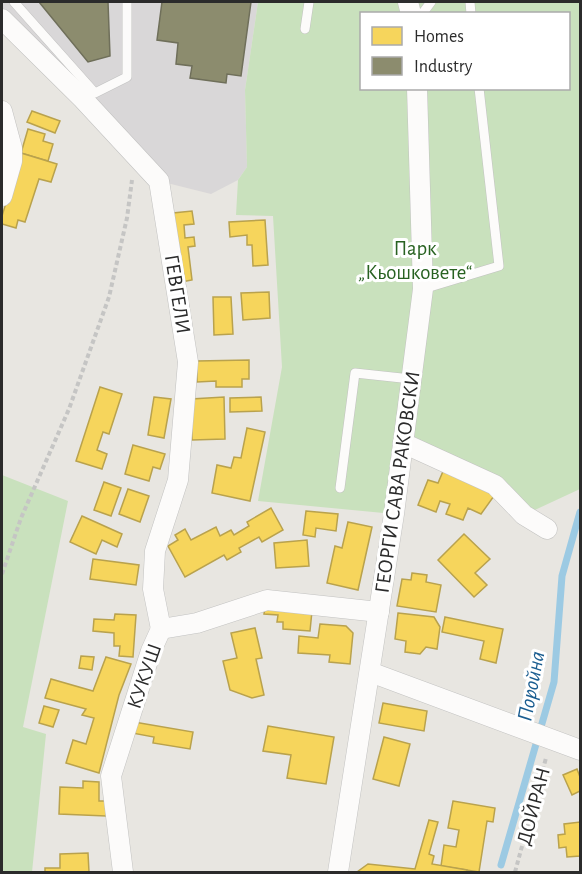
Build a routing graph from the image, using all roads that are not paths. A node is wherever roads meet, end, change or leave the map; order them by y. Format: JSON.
{"nodes":[{"id":1,"x":14,"y":2,"type":"edge"},
{"id":2,"x":127,"y":2,"type":"edge"},
{"id":3,"x":309,"y":2,"type":"edge"},
{"id":4,"x":2,"y":19,"type":"edge"},
{"id":5,"x":305,"y":29,"type":"dead end"},
{"id":6,"x":417,"y":90,"type":"edge"},
{"id":7,"x":479,"y":90,"type":"edge"},
{"id":8,"x":2,"y":111,"type":"edge"},
{"id":9,"x":2,"y":195,"type":"edge"},
{"id":10,"x":423,"y":289,"type":"junction"},
{"id":11,"x":411,"y":379,"type":"junction"},
{"id":12,"x":403,"y":443,"type":"junction"},
{"id":13,"x":340,"y":488,"type":"dead end"},
{"id":14,"x":547,"y":529,"type":"dead end"},
{"id":15,"x":380,"y":612,"type":"junction"},
{"id":16,"x":161,"y":629,"type":"junction"},
{"id":17,"x":370,"y":672,"type":"junction"},
{"id":18,"x":580,"y":750,"type":"edge"},
{"id":19,"x":123,"y":873,"type":"edge"},
{"id":20,"x":338,"y":873,"type":"edge"}],
"edges":[{"from":1,"to":2,"type":"lane"},
{"from":3,"to":5,"type":"lane"},
{"from":4,"to":16,"type":"street","name":"ГЕВГЕЛИ"},
{"from":6,"to":10,"type":"street","name":"ГЕОРГИ САВА РАКОВСКИ"},
{"from":7,"to":10,"type":"lane"},
{"from":8,"to":9,"type":"street"},
{"from":10,"to":11,"type":"street","name":"ГЕОРГИ САВА РАКОВСКИ"},
{"from":11,"to":12,"type":"street","name":"ГЕОРГИ САВА РАКОВСКИ"},
{"from":11,"to":13,"type":"lane"},
{"from":12,"to":14,"type":"street"},
{"from":12,"to":15,"type":"street","name":"ГЕОРГИ САВА РАКОВСКИ"},
{"from":15,"to":16,"type":"street","name":"КУКУШ"},
{"from":15,"to":17,"type":"street","name":"ГЕОРГИ САВА РАКОВСКИ"},
{"from":16,"to":19,"type":"street","name":"КУКУШ"},
{"from":17,"to":18,"type":"street"},
{"from":17,"to":20,"type":"street","name":"ГЕОРГИ САВА РАКОВСКИ"}]}
